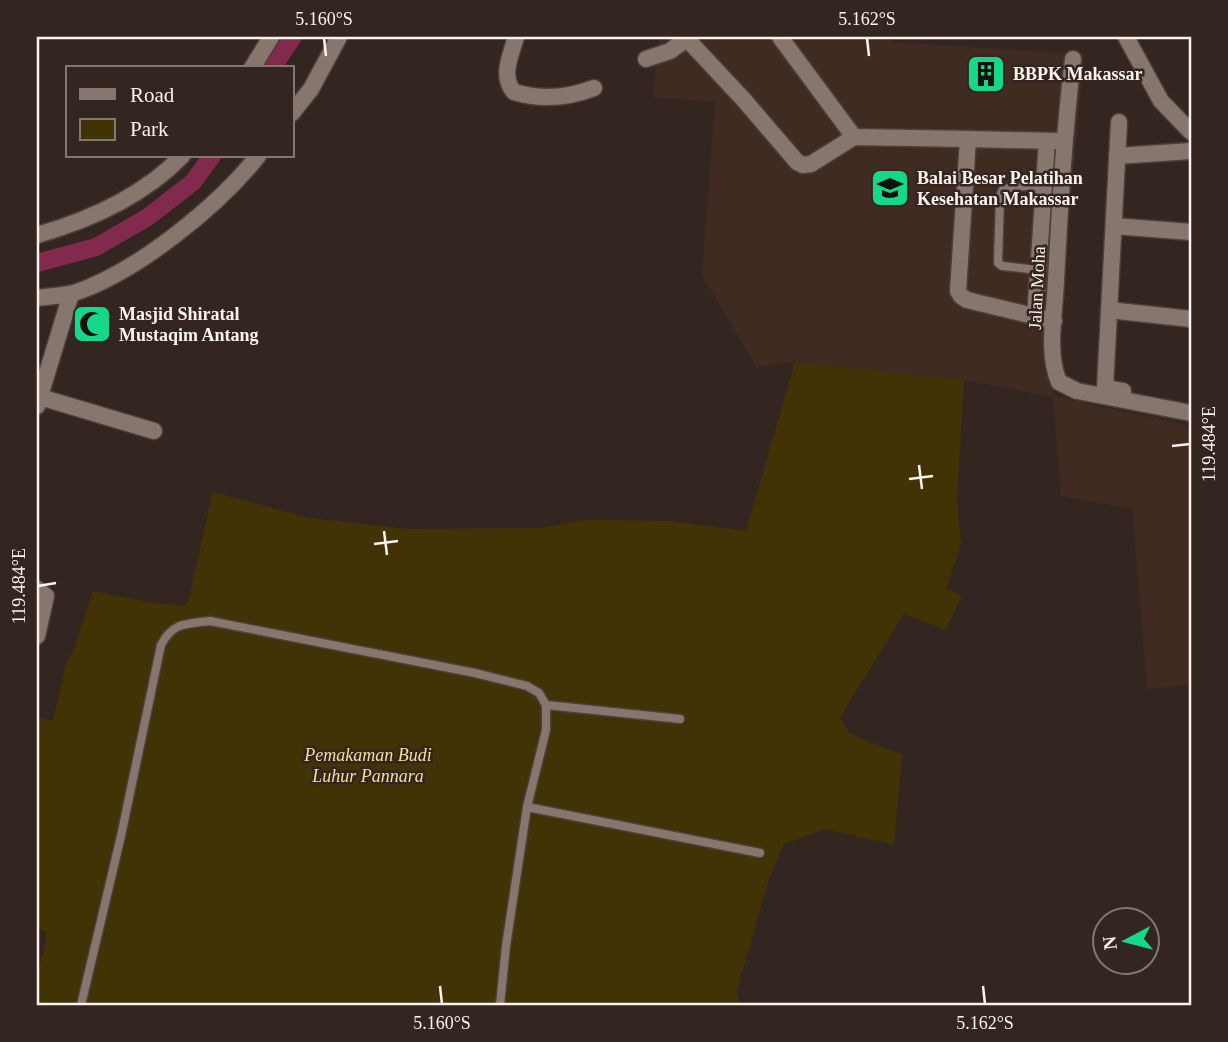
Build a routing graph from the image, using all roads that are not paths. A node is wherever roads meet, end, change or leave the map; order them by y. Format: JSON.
{"nodes":[{"id":1,"x":271,"y":37,"type":"edge"},
{"id":2,"x":339,"y":37,"type":"edge"},
{"id":3,"x":516,"y":37,"type":"edge"},
{"id":4,"x":780,"y":37,"type":"edge"},
{"id":5,"x":1126,"y":37,"type":"edge"},
{"id":6,"x":688,"y":38,"type":"edge"},
{"id":7,"x":646,"y":59,"type":"dead end"},
{"id":8,"x":1073,"y":59,"type":"dead end"},
{"id":9,"x":253,"y":66,"type":"edge"},
{"id":10,"x":594,"y":88,"type":"dead end"},
{"id":11,"x":294,"y":110,"type":"edge"},
{"id":12,"x":1119,"y":122,"type":"dead end"},
{"id":13,"x":1191,"y":132,"type":"edge"},
{"id":14,"x":854,"y":137,"type":"junction"},
{"id":15,"x":968,"y":139,"type":"junction"},
{"id":16,"x":1055,"y":141,"type":"junction"},
{"id":17,"x":1191,"y":151,"type":"edge"},
{"id":18,"x":1117,"y":156,"type":"junction"},
{"id":19,"x":180,"y":158,"type":"edge"},
{"id":20,"x":256,"y":158,"type":"edge"},
{"id":21,"x":1044,"y":187,"type":"junction"},
{"id":22,"x":1114,"y":226,"type":"junction"},
{"id":23,"x":1191,"y":232,"type":"edge"},
{"id":24,"x":37,"y":235,"type":"edge"},
{"id":25,"x":1038,"y":270,"type":"junction"},
{"id":26,"x":71,"y":294,"type":"junction"},
{"id":27,"x":37,"y":298,"type":"edge"},
{"id":28,"x":1109,"y":310,"type":"junction"},
{"id":29,"x":1035,"y":317,"type":"junction"},
{"id":30,"x":1191,"y":319,"type":"edge"},
{"id":31,"x":1054,"y":321,"type":"junction"},
{"id":32,"x":38,"y":401,"type":"edge"},
{"id":33,"x":1191,"y":403,"type":"edge"},
{"id":34,"x":1191,"y":413,"type":"edge"},
{"id":35,"x":155,"y":431,"type":"dead end"},
{"id":36,"x":37,"y":589,"type":"edge"},
{"id":37,"x":37,"y":636,"type":"edge"},
{"id":38,"x":546,"y":705,"type":"junction"},
{"id":39,"x":680,"y":719,"type":"dead end"},
{"id":40,"x":527,"y":807,"type":"junction"},
{"id":41,"x":760,"y":853,"type":"dead end"},
{"id":42,"x":81,"y":1005,"type":"edge"},
{"id":43,"x":500,"y":1005,"type":"edge"}],
"edges":[{"from":1,"to":9,"type":"street"},
{"from":2,"to":11,"type":"street"},
{"from":3,"to":10,"type":"street"},
{"from":4,"to":14,"type":"street"},
{"from":5,"to":13,"type":"street"},
{"from":6,"to":7,"type":"street"},
{"from":6,"to":14,"type":"street"},
{"from":8,"to":16,"type":"street","name":"Jalan Moha"},
{"from":12,"to":18,"type":"street"},
{"from":14,"to":15,"type":"street"},
{"from":15,"to":16,"type":"street"},
{"from":15,"to":29,"type":"street"},
{"from":16,"to":21,"type":"street"},
{"from":16,"to":31,"type":"street","name":"Jalan Moha"},
{"from":17,"to":18,"type":"street"},
{"from":18,"to":22,"type":"street"},
{"from":19,"to":24,"type":"street"},
{"from":20,"to":26,"type":"street"},
{"from":21,"to":25,"type":"street"},
{"from":21,"to":25,"type":"lane"},
{"from":22,"to":23,"type":"street"},
{"from":22,"to":28,"type":"street"},
{"from":25,"to":29,"type":"street"},
{"from":26,"to":27,"type":"street"},
{"from":26,"to":32,"type":"street"},
{"from":28,"to":30,"type":"street"},
{"from":28,"to":33,"type":"street"},
{"from":29,"to":31,"type":"street"},
{"from":31,"to":34,"type":"street","name":"Jalan Moha"},
{"from":32,"to":35,"type":"street"},
{"from":36,"to":37,"type":"street"},
{"from":38,"to":39,"type":"lane"},
{"from":38,"to":40,"type":"lane"},
{"from":38,"to":42,"type":"lane"},
{"from":40,"to":41,"type":"lane"},
{"from":40,"to":43,"type":"lane"}]}
